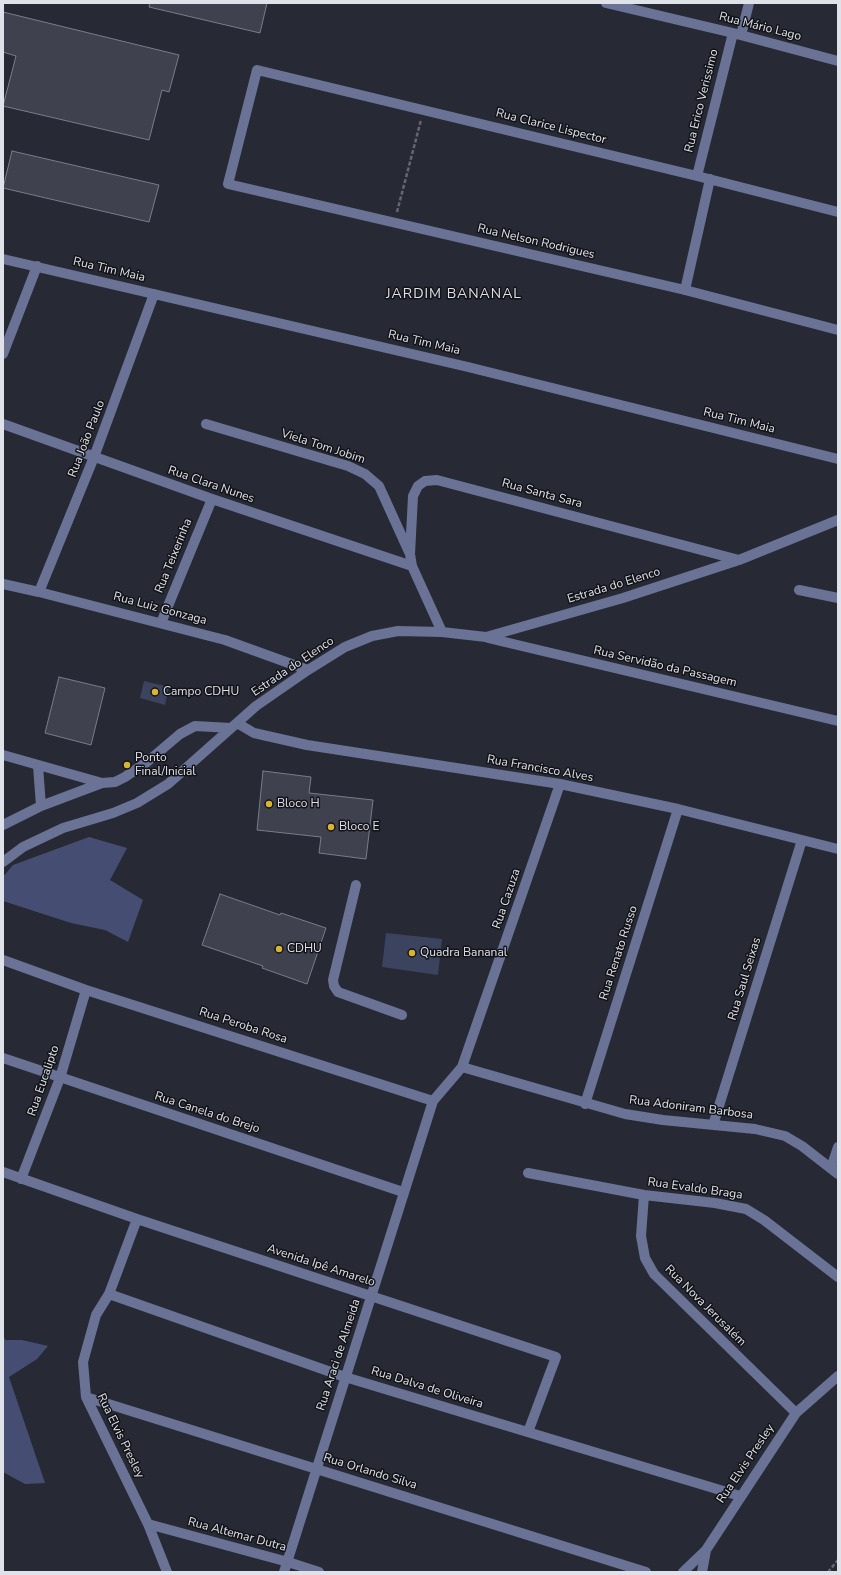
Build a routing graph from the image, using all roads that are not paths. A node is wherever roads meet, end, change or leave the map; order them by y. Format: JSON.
{"nodes":[{"id":1,"x":606,"y":3,"type":"edge"},
{"id":2,"x":750,"y":3,"type":"edge"},
{"id":3,"x":737,"y":34,"type":"junction"},
{"id":4,"x":838,"y":61,"type":"edge"},
{"id":5,"x":697,"y":176,"type":"junction"},
{"id":6,"x":710,"y":179,"type":"junction"},
{"id":7,"x":228,"y":184,"type":"joint"},
{"id":8,"x":838,"y":212,"type":"edge"},
{"id":9,"x":3,"y":258,"type":"edge"},
{"id":10,"x":37,"y":266,"type":"junction"},
{"id":11,"x":685,"y":290,"type":"junction"},
{"id":12,"x":154,"y":294,"type":"junction"},
{"id":13,"x":838,"y":330,"type":"edge"},
{"id":14,"x":3,"y":354,"type":"edge"},
{"id":15,"x":3,"y":424,"type":"edge"},
{"id":16,"x":206,"y":424,"type":"dead end"},
{"id":17,"x":94,"y":457,"type":"junction"},
{"id":18,"x":838,"y":459,"type":"edge"},
{"id":19,"x":212,"y":499,"type":"junction"},
{"id":20,"x":838,"y":520,"type":"edge"},
{"id":21,"x":410,"y":554,"type":"junction"},
{"id":22,"x":739,"y":560,"type":"junction"},
{"id":23,"x":412,"y":566,"type":"junction"},
{"id":24,"x":3,"y":584,"type":"edge"},
{"id":25,"x":799,"y":590,"type":"dead end"},
{"id":26,"x":39,"y":592,"type":"junction"},
{"id":27,"x":838,"y":598,"type":"edge"},
{"id":28,"x":161,"y":622,"type":"junction"},
{"id":29,"x":442,"y":632,"type":"junction"},
{"id":30,"x":486,"y":637,"type":"junction"},
{"id":31,"x":308,"y":670,"type":"junction"},
{"id":32,"x":838,"y":721,"type":"edge"},
{"id":33,"x":234,"y":726,"type":"junction"},
{"id":34,"x":3,"y":756,"type":"edge"},
{"id":35,"x":38,"y":766,"type":"junction"},
{"id":36,"x":102,"y":783,"type":"junction"},
{"id":37,"x":560,"y":784,"type":"junction"},
{"id":38,"x":41,"y":806,"type":"junction"},
{"id":39,"x":678,"y":809,"type":"junction"},
{"id":40,"x":3,"y":825,"type":"edge"},
{"id":41,"x":802,"y":840,"type":"junction"},
{"id":42,"x":838,"y":849,"type":"edge"},
{"id":43,"x":3,"y":862,"type":"edge"},
{"id":44,"x":356,"y":885,"type":"dead end"},
{"id":45,"x":3,"y":960,"type":"edge"},
{"id":46,"x":86,"y":990,"type":"junction"},
{"id":47,"x":402,"y":1015,"type":"dead end"},
{"id":48,"x":3,"y":1058,"type":"edge"},
{"id":49,"x":462,"y":1067,"type":"junction"},
{"id":50,"x":60,"y":1078,"type":"junction"},
{"id":51,"x":433,"y":1101,"type":"junction"},
{"id":52,"x":585,"y":1104,"type":"junction"},
{"id":53,"x":713,"y":1125,"type":"junction"},
{"id":54,"x":838,"y":1147,"type":"edge"},
{"id":55,"x":834,"y":1171,"type":"edge"},
{"id":56,"x":3,"y":1172,"type":"edge"},
{"id":57,"x":528,"y":1173,"type":"dead end"},
{"id":58,"x":21,"y":1179,"type":"junction"},
{"id":59,"x":403,"y":1192,"type":"junction"},
{"id":60,"x":644,"y":1195,"type":"junction"},
{"id":61,"x":137,"y":1219,"type":"junction"},
{"id":62,"x":838,"y":1277,"type":"edge"},
{"id":63,"x":109,"y":1294,"type":"junction"},
{"id":64,"x":371,"y":1296,"type":"junction"},
{"id":65,"x":838,"y":1376,"type":"edge"},
{"id":66,"x":345,"y":1377,"type":"junction"},
{"id":67,"x":86,"y":1397,"type":"junction"},
{"id":68,"x":796,"y":1413,"type":"junction"},
{"id":69,"x":528,"y":1432,"type":"junction"},
{"id":70,"x":316,"y":1468,"type":"junction"},
{"id":71,"x":740,"y":1496,"type":"junction"},
{"id":72,"x":148,"y":1524,"type":"junction"},
{"id":73,"x":706,"y":1550,"type":"junction"},
{"id":74,"x":288,"y":1562,"type":"junction"},
{"id":75,"x":167,"y":1572,"type":"edge"},
{"id":76,"x":284,"y":1572,"type":"edge"},
{"id":77,"x":319,"y":1572,"type":"edge"},
{"id":78,"x":646,"y":1572,"type":"edge"},
{"id":79,"x":683,"y":1572,"type":"edge"},
{"id":80,"x":702,"y":1572,"type":"edge"}],
"edges":[{"from":1,"to":3,"type":"street","name":"Rua Mário Lago"},
{"from":2,"to":3,"type":"street","name":"Rua Erico Verissimo"},
{"from":3,"to":4,"type":"street","name":"Rua Mário Lago"},
{"from":3,"to":5,"type":"street","name":"Rua Erico Verissimo"},
{"from":5,"to":6,"type":"street","name":"Rua Clarice Lispector"},
{"from":5,"to":7,"type":"street","name":"Rua Clarice Lispector"},
{"from":6,"to":8,"type":"street","name":"Rua Clarice Lispector"},
{"from":6,"to":11,"type":"street"},
{"from":7,"to":11,"type":"street","name":"Rua Nelson Rodrigues"},
{"from":9,"to":10,"type":"street","name":"Rua Tim Maia"},
{"from":10,"to":12,"type":"street","name":"Rua Tim Maia"},
{"from":10,"to":14,"type":"street"},
{"from":11,"to":13,"type":"street","name":"Rua Nelson Rodrigues"},
{"from":12,"to":17,"type":"street","name":"Rua João Paulo"},
{"from":12,"to":18,"type":"street","name":"Rua Tim Maia"},
{"from":15,"to":17,"type":"street","name":"Rua Clara Nunes"},
{"from":16,"to":21,"type":"street","name":"Viela Tom Jobim"},
{"from":17,"to":19,"type":"street","name":"Rua Clara Nunes"},
{"from":17,"to":26,"type":"street","name":"Rua João Paulo"},
{"from":19,"to":23,"type":"street","name":"Rua Clara Nunes"},
{"from":19,"to":28,"type":"street","name":"Rua Teixerinha"},
{"from":20,"to":22,"type":"street","name":"Estrada do Elenco"},
{"from":21,"to":22,"type":"street","name":"Rua Santa Sara"},
{"from":21,"to":23,"type":"street","name":"Rua Santa Sara"},
{"from":22,"to":30,"type":"street","name":"Estrada do Elenco"},
{"from":23,"to":29,"type":"street"},
{"from":24,"to":26,"type":"street","name":"Rua Luiz Gonzaga"},
{"from":25,"to":27,"type":"street"},
{"from":26,"to":28,"type":"street","name":"Rua Luiz Gonzaga"},
{"from":28,"to":31,"type":"street","name":"Rua Luiz Gonzaga"},
{"from":29,"to":30,"type":"street","name":"Estrada do Elenco"},
{"from":29,"to":31,"type":"street","name":"Estrada do Elenco"},
{"from":30,"to":32,"type":"street","name":"Rua Servidão da Passagem"},
{"from":31,"to":33,"type":"street","name":"Estrada do Elenco"},
{"from":33,"to":36,"type":"street"},
{"from":33,"to":37,"type":"street","name":"Rua Francisco Alves"},
{"from":33,"to":43,"type":"street","name":"Estrada do Elenco"},
{"from":34,"to":35,"type":"street"},
{"from":35,"to":36,"type":"street"},
{"from":35,"to":38,"type":"street"},
{"from":36,"to":38,"type":"street"},
{"from":37,"to":39,"type":"street","name":"Rua Francisco Alves"},
{"from":37,"to":49,"type":"street","name":"Rua Cazuza"},
{"from":38,"to":40,"type":"street"},
{"from":39,"to":41,"type":"street","name":"Rua Francisco Alves"},
{"from":39,"to":52,"type":"street","name":"Rua Renato Russo"},
{"from":41,"to":42,"type":"street","name":"Rua Francisco Alves"},
{"from":41,"to":53,"type":"street","name":"Rua Saul Seixas"},
{"from":44,"to":47,"type":"street"},
{"from":45,"to":46,"type":"street","name":"Rua Peroba Rosa"},
{"from":46,"to":50,"type":"street","name":"Rua Eucalipto"},
{"from":46,"to":51,"type":"street","name":"Rua Peroba Rosa"},
{"from":48,"to":50,"type":"street","name":"Rua Canela do Brejo"},
{"from":49,"to":51,"type":"street"},
{"from":49,"to":52,"type":"street","name":"Rua Adoniram Barbosa"},
{"from":50,"to":58,"type":"street","name":"Rua Eucalipto"},
{"from":50,"to":59,"type":"street","name":"Rua Canela do Brejo"},
{"from":51,"to":59,"type":"street","name":"Rua Araci de Almeida"},
{"from":52,"to":53,"type":"street","name":"Rua Adoniram Barbosa"},
{"from":53,"to":55,"type":"street","name":"Rua Adoniram Barbosa"},
{"from":54,"to":55,"type":"street"},
{"from":56,"to":58,"type":"street","name":"Avenida Ipê Amarelo"},
{"from":57,"to":60,"type":"street","name":"Rua Evaldo Braga"},
{"from":58,"to":61,"type":"street","name":"Avenida Ipê Amarelo"},
{"from":59,"to":64,"type":"street","name":"Rua Araci de Almeida"},
{"from":60,"to":62,"type":"street","name":"Rua Evaldo Braga"},
{"from":60,"to":68,"type":"street","name":"Rua Nova Jerusalém"},
{"from":61,"to":63,"type":"street","name":"Rua Elvis Presley"},
{"from":61,"to":64,"type":"street","name":"Avenida Ipê Amarelo"},
{"from":63,"to":66,"type":"street","name":"Rua Dalva de Oliveira"},
{"from":63,"to":67,"type":"street","name":"Rua Elvis Presley"},
{"from":64,"to":66,"type":"street","name":"Rua Araci de Almeida"},
{"from":64,"to":69,"type":"street","name":"Avenida Ipê Amarelo"},
{"from":65,"to":68,"type":"street","name":"Rua Elvis Presley"},
{"from":66,"to":69,"type":"street","name":"Rua Dalva de Oliveira"},
{"from":66,"to":70,"type":"street","name":"Rua Araci de Almeida"},
{"from":67,"to":70,"type":"street","name":"Rua Orlando Silva"},
{"from":67,"to":72,"type":"street","name":"Rua Elvis Presley"},
{"from":68,"to":71,"type":"street","name":"Rua Elvis Presley"},
{"from":69,"to":71,"type":"street","name":"Rua Dalva de Oliveira"},
{"from":70,"to":74,"type":"street","name":"Rua Araci de Almeida"},
{"from":70,"to":78,"type":"street","name":"Rua Orlando Silva"},
{"from":71,"to":73,"type":"street","name":"Rua Elvis Presley"},
{"from":72,"to":74,"type":"street","name":"Rua Altemar Dutra"},
{"from":72,"to":75,"type":"street","name":"Rua Elvis Presley"},
{"from":73,"to":79,"type":"street","name":"Rua Elvis Presley"},
{"from":73,"to":80,"type":"street"},
{"from":74,"to":76,"type":"street","name":"Rua Araci de Almeida"},
{"from":74,"to":77,"type":"street","name":"Rua Altemar Dutra"}]}
